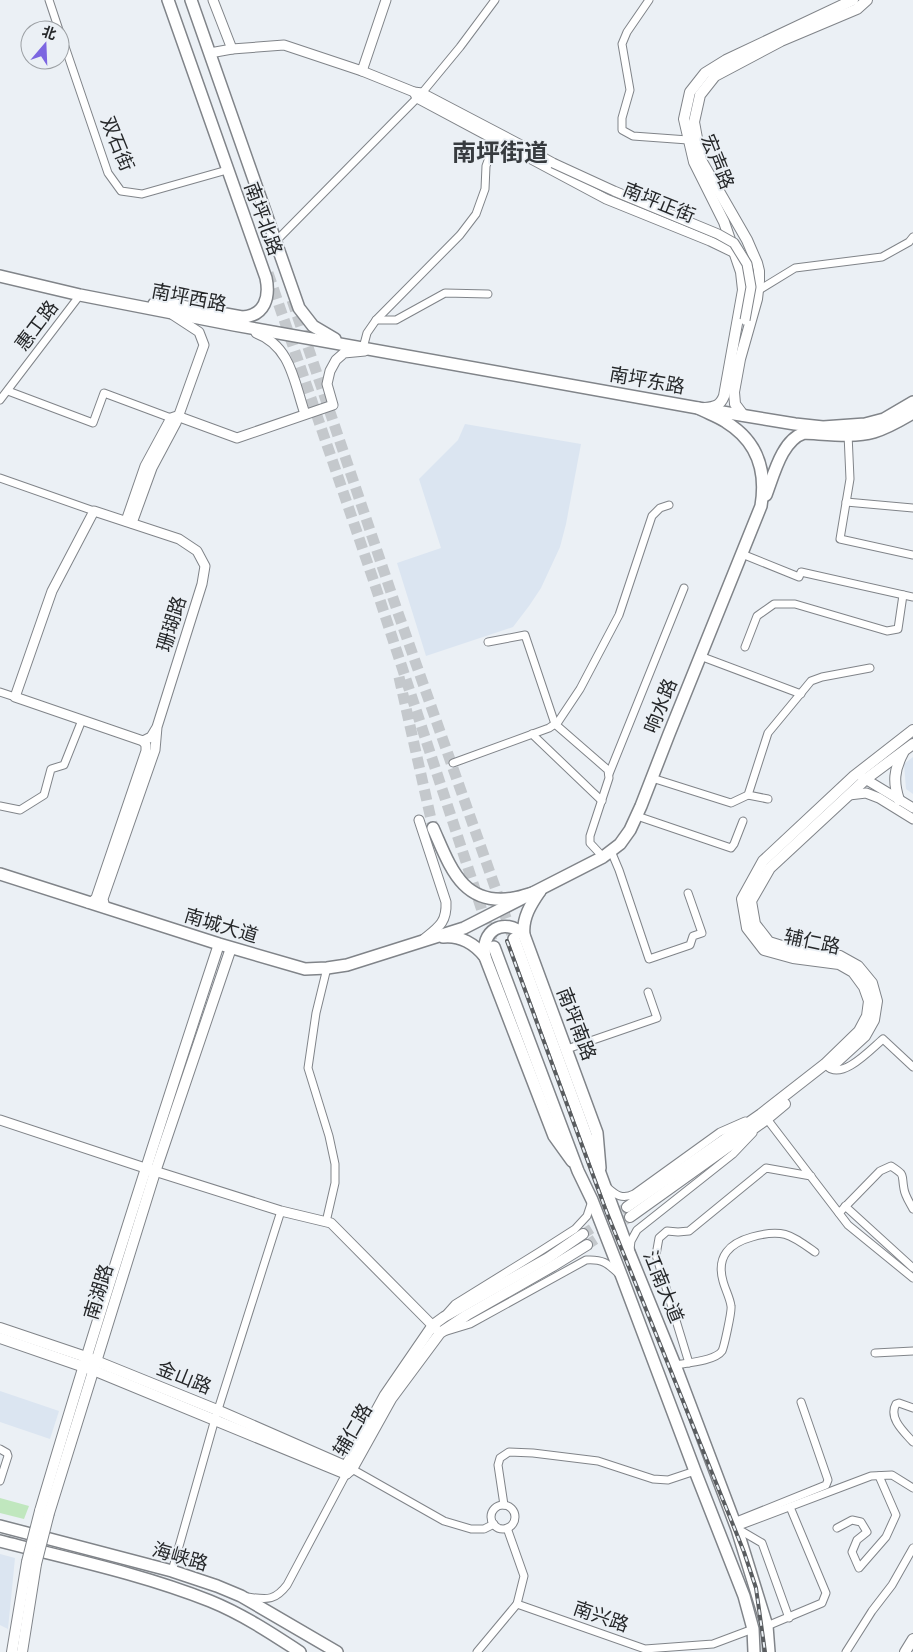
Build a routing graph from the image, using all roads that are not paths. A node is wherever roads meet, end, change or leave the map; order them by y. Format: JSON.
{"nodes":[{"id":1,"x":49,"y":0,"type":"edge"},
{"id":2,"x":168,"y":0,"type":"edge"},
{"id":3,"x":191,"y":0,"type":"edge"},
{"id":4,"x":212,"y":0,"type":"edge"},
{"id":5,"x":386,"y":0,"type":"edge"},
{"id":6,"x":495,"y":0,"type":"edge"},
{"id":7,"x":649,"y":0,"type":"edge"},
{"id":8,"x":852,"y":0,"type":"edge"},
{"id":9,"x":867,"y":0,"type":"edge"},
{"id":10,"x":56,"y":20,"type":"edge"},
{"id":11,"x":232,"y":49,"type":"junction"},
{"id":12,"x":210,"y":53,"type":"junction"},
{"id":13,"x":70,"y":61,"type":"edge"},
{"id":14,"x":362,"y":71,"type":"junction"},
{"id":15,"x":418,"y":94,"type":"junction"},
{"id":16,"x":497,"y":137,"type":"junction"},
{"id":17,"x":688,"y":140,"type":"junction"},
{"id":18,"x":551,"y":166,"type":"junction"},
{"id":19,"x":228,"y":170,"type":"junction"},
{"id":20,"x":913,"y":237,"type":"edge"},
{"id":21,"x":276,"y":241,"type":"junction"},
{"id":22,"x":734,"y":253,"type":"junction"},
{"id":23,"x":758,"y":264,"type":"junction"},
{"id":24,"x":0,"y":276,"type":"edge"},
{"id":25,"x":758,"y":290,"type":"junction"},
{"id":26,"x":488,"y":294,"type":"dead end"},
{"id":27,"x":80,"y":295,"type":"junction"},
{"id":28,"x":115,"y":302,"type":"junction"},
{"id":29,"x":168,"y":312,"type":"junction"},
{"id":30,"x":376,"y":320,"type":"junction"},
{"id":31,"x":234,"y":325,"type":"junction"},
{"id":32,"x":367,"y":349,"type":"junction"},
{"id":33,"x":740,"y":358,"type":"junction"},
{"id":34,"x":8,"y":391,"type":"junction"},
{"id":35,"x":0,"y":400,"type":"edge"},
{"id":36,"x":913,"y":402,"type":"edge"},
{"id":37,"x":698,"y":408,"type":"junction"},
{"id":38,"x":913,"y":413,"type":"edge"},
{"id":39,"x":305,"y":414,"type":"junction"},
{"id":40,"x":744,"y":416,"type":"junction"},
{"id":41,"x":174,"y":419,"type":"junction"},
{"id":42,"x":797,"y":429,"type":"junction"},
{"id":43,"x":848,"y":434,"type":"junction"},
{"id":44,"x":0,"y":478,"type":"edge"},
{"id":45,"x":846,"y":502,"type":"junction"},
{"id":46,"x":669,"y":505,"type":"dead end"},
{"id":47,"x":761,"y":506,"type":"junction"},
{"id":48,"x":913,"y":508,"type":"edge"},
{"id":49,"x":94,"y":511,"type":"junction"},
{"id":50,"x":129,"y":522,"type":"junction"},
{"id":51,"x":742,"y":554,"type":"junction"},
{"id":52,"x":913,"y":555,"type":"edge"},
{"id":53,"x":684,"y":588,"type":"dead end"},
{"id":54,"x":903,"y":595,"type":"junction"},
{"id":55,"x":913,"y":597,"type":"edge"},
{"id":56,"x":488,"y":642,"type":"dead end"},
{"id":57,"x":745,"y":647,"type":"dead end"},
{"id":58,"x":700,"y":656,"type":"junction"},
{"id":59,"x":870,"y":668,"type":"dead end"},
{"id":60,"x":0,"y":692,"type":"edge"},
{"id":61,"x":800,"y":694,"type":"junction"},
{"id":62,"x":15,"y":697,"type":"junction"},
{"id":63,"x":82,"y":720,"type":"junction"},
{"id":64,"x":555,"y":724,"type":"junction"},
{"id":65,"x":157,"y":727,"type":"junction"},
{"id":66,"x":913,"y":730,"type":"edge"},
{"id":67,"x":532,"y":734,"type":"junction"},
{"id":68,"x":143,"y":741,"type":"junction"},
{"id":69,"x":913,"y":744,"type":"edge"},
{"id":70,"x":904,"y":750,"type":"junction"},
{"id":71,"x":453,"y":763,"type":"dead end"},
{"id":72,"x":609,"y":774,"type":"junction"},
{"id":73,"x":854,"y":776,"type":"junction"},
{"id":74,"x":652,"y":778,"type":"junction"},
{"id":75,"x":866,"y":779,"type":"junction"},
{"id":76,"x":748,"y":795,"type":"junction"},
{"id":77,"x":849,"y":795,"type":"junction"},
{"id":78,"x":768,"y":799,"type":"dead end"},
{"id":79,"x":899,"y":800,"type":"junction"},
{"id":80,"x":602,"y":801,"type":"junction"},
{"id":81,"x":0,"y":806,"type":"edge"},
{"id":82,"x":913,"y":808,"type":"edge"},
{"id":83,"x":637,"y":816,"type":"junction"},
{"id":84,"x":913,"y":819,"type":"edge"},
{"id":85,"x":419,"y":820,"type":"dead end"},
{"id":86,"x":743,"y":821,"type":"dead end"},
{"id":87,"x":433,"y":828,"type":"tunnel mouth"},
{"id":88,"x":607,"y":854,"type":"junction"},
{"id":89,"x":0,"y":874,"type":"edge"},
{"id":90,"x":540,"y":890,"type":"junction"},
{"id":91,"x":688,"y":893,"type":"dead end"},
{"id":92,"x":88,"y":903,"type":"junction"},
{"id":93,"x":105,"y":908,"type":"junction"},
{"id":94,"x":434,"y":937,"type":"junction"},
{"id":95,"x":519,"y":937,"type":"junction"},
{"id":96,"x":422,"y":941,"type":"junction"},
{"id":97,"x":219,"y":944,"type":"junction"},
{"id":98,"x":231,"y":948,"type":"junction"},
{"id":99,"x":494,"y":948,"type":"tunnel mouth"},
{"id":100,"x":485,"y":958,"type":"junction"},
{"id":101,"x":327,"y":968,"type":"junction"},
{"id":102,"x":648,"y":992,"type":"dead end"},
{"id":103,"x":567,"y":1049,"type":"junction"},
{"id":104,"x":827,"y":1066,"type":"junction"},
{"id":105,"x":913,"y":1067,"type":"edge"},
{"id":106,"x":764,"y":1117,"type":"junction"},
{"id":107,"x":0,"y":1120,"type":"edge"},
{"id":108,"x":150,"y":1170,"type":"junction"},
{"id":109,"x":578,"y":1171,"type":"junction"},
{"id":110,"x":810,"y":1176,"type":"junction"},
{"id":111,"x":603,"y":1180,"type":"junction"},
{"id":112,"x":592,"y":1200,"type":"junction"},
{"id":113,"x":845,"y":1206,"type":"junction"},
{"id":114,"x":913,"y":1208,"type":"edge"},
{"id":115,"x":281,"y":1211,"type":"junction"},
{"id":116,"x":628,"y":1212,"type":"tunnel mouth"},
{"id":117,"x":839,"y":1213,"type":"junction"},
{"id":118,"x":326,"y":1222,"type":"junction"},
{"id":119,"x":583,"y":1234,"type":"tunnel mouth"},
{"id":120,"x":587,"y":1245,"type":"tunnel mouth"},
{"id":121,"x":629,"y":1252,"type":"junction"},
{"id":122,"x":815,"y":1252,"type":"dead end"},
{"id":123,"x":913,"y":1268,"type":"edge"},
{"id":124,"x":622,"y":1277,"type":"junction"},
{"id":125,"x":913,"y":1278,"type":"edge"},
{"id":126,"x":444,"y":1317,"type":"junction"},
{"id":127,"x":0,"y":1328,"type":"edge"},
{"id":128,"x":436,"y":1329,"type":"junction"},
{"id":129,"x":0,"y":1338,"type":"edge"},
{"id":130,"x":913,"y":1351,"type":"edge"},
{"id":131,"x":875,"y":1354,"type":"dead end"},
{"id":132,"x":84,"y":1362,"type":"junction"},
{"id":133,"x":689,"y":1363,"type":"junction"},
{"id":134,"x":675,"y":1365,"type":"junction"},
{"id":135,"x":95,"y":1366,"type":"junction"},
{"id":136,"x":801,"y":1402,"type":"dead end"},
{"id":137,"x":913,"y":1408,"type":"edge"},
{"id":138,"x":216,"y":1414,"type":"junction"},
{"id":139,"x":913,"y":1442,"type":"edge"},
{"id":140,"x":0,"y":1449,"type":"edge"},
{"id":141,"x":348,"y":1469,"type":"junction"},
{"id":142,"x":695,"y":1471,"type":"junction"},
{"id":143,"x":879,"y":1476,"type":"junction"},
{"id":144,"x":0,"y":1481,"type":"edge"},
{"id":145,"x":913,"y":1488,"type":"edge"},
{"id":146,"x":504,"y":1505,"type":"junction"},
{"id":147,"x":790,"y":1507,"type":"junction"},
{"id":148,"x":45,"y":1512,"type":"junction"},
{"id":149,"x":494,"y":1524,"type":"junction"},
{"id":150,"x":0,"y":1526,"type":"edge"},
{"id":151,"x":736,"y":1526,"type":"junction"},
{"id":152,"x":507,"y":1528,"type":"junction"},
{"id":153,"x":837,"y":1528,"type":"dead end"},
{"id":154,"x":0,"y":1541,"type":"edge"},
{"id":155,"x":913,"y":1548,"type":"edge"},
{"id":156,"x":32,"y":1563,"type":"junction"},
{"id":157,"x":172,"y":1571,"type":"junction"},
{"id":158,"x":241,"y":1596,"type":"junction"},
{"id":159,"x":517,"y":1604,"type":"junction"},
{"id":160,"x":789,"y":1618,"type":"junction"},
{"id":161,"x":767,"y":1626,"type":"junction"},
{"id":162,"x":753,"y":1629,"type":"junction"},
{"id":163,"x":913,"y":1639,"type":"edge"},
{"id":164,"x":338,"y":1651,"type":"edge"},
{"id":165,"x":12,"y":1652,"type":"edge"},
{"id":166,"x":22,"y":1652,"type":"edge"},
{"id":167,"x":300,"y":1652,"type":"edge"},
{"id":168,"x":477,"y":1652,"type":"edge"},
{"id":169,"x":754,"y":1652,"type":"edge"},
{"id":170,"x":769,"y":1652,"type":"edge"},
{"id":171,"x":846,"y":1652,"type":"edge"},
{"id":172,"x":905,"y":1652,"type":"edge"}],
"edges":[{"from":1,"to":10,"type":"street","name":"双石街"},
{"from":2,"to":19,"type":"main road","name":"南坪北路"},
{"from":3,"to":12,"type":"main road","name":"南坪北路"},
{"from":4,"to":11,"type":"street"},
{"from":5,"to":14,"type":"street"},
{"from":6,"to":15,"type":"street"},
{"from":7,"to":17,"type":"street"},
{"from":8,"to":17,"type":"main road","name":"宏声路"},
{"from":9,"to":23,"type":"main road","name":"宏声路"},
{"from":11,"to":12,"type":"street","name":"南坪正街"},
{"from":11,"to":14,"type":"street","name":"南坪正街"},
{"from":12,"to":21,"type":"main road","name":"南坪北路"},
{"from":13,"to":19,"type":"street","name":"双石街"},
{"from":14,"to":15,"type":"street","name":"南坪正街"},
{"from":15,"to":16,"type":"street","name":"南坪正街"},
{"from":15,"to":21,"type":"street"},
{"from":16,"to":18,"type":"street","name":"南坪正街"},
{"from":16,"to":18,"type":"street","name":"南坪正街"},
{"from":16,"to":30,"type":"street"},
{"from":17,"to":22,"type":"main road","name":"宏声路"},
{"from":18,"to":22,"type":"street","name":"南坪正街"},
{"from":18,"to":33,"type":"street","bridge":true},
{"from":19,"to":28,"type":"main road","name":"南坪北路"},
{"from":20,"to":25,"type":"street"},
{"from":21,"to":32,"type":"main road","name":"南坪北路"},
{"from":22,"to":23,"type":"street","name":"南坪正街"},
{"from":22,"to":37,"type":"main road","name":"宏声路"},
{"from":23,"to":25,"type":"main road","name":"宏声路"},
{"from":24,"to":27,"type":"main road","name":"南坪西路"},
{"from":25,"to":33,"type":"main road","name":"宏声路"},
{"from":26,"to":30,"type":"street"},
{"from":27,"to":28,"type":"main road","name":"南坪西路"},
{"from":27,"to":34,"type":"street","name":"惠工路"},
{"from":28,"to":29,"type":"main road","name":"南坪西路"},
{"from":29,"to":31,"type":"main road","name":"南坪西路"},
{"from":29,"to":41,"type":"street"},
{"from":30,"to":32,"type":"street"},
{"from":31,"to":32,"type":"main road","name":"南坪西路"},
{"from":31,"to":39,"type":"street"},
{"from":32,"to":37,"type":"main road","name":"南坪东路"},
{"from":32,"to":39,"type":"street"},
{"from":33,"to":40,"type":"main road","name":"宏声路"},
{"from":34,"to":35,"type":"street","name":"惠工路"},
{"from":34,"to":41,"type":"street"},
{"from":36,"to":42,"type":"main road","name":"南坪东路"},
{"from":37,"to":40,"type":"main road","name":"南坪东路"},
{"from":37,"to":47,"type":"main road","name":"响水路"},
{"from":38,"to":43,"type":"main road","name":"南坪东路"},
{"from":39,"to":41,"type":"street"},
{"from":40,"to":42,"type":"main road","name":"南坪东路"},
{"from":41,"to":50,"type":"street"},
{"from":42,"to":43,"type":"main road","name":"南坪东路"},
{"from":42,"to":47,"type":"main road"},
{"from":43,"to":45,"type":"street"},
{"from":44,"to":49,"type":"street","name":"珊瑚路"},
{"from":45,"to":48,"type":"street"},
{"from":45,"to":52,"type":"street"},
{"from":46,"to":64,"type":"street"},
{"from":47,"to":51,"type":"main road","name":"响水路"},
{"from":49,"to":50,"type":"street","name":"珊瑚路"},
{"from":49,"to":62,"type":"street"},
{"from":50,"to":65,"type":"street","name":"珊瑚路"},
{"from":51,"to":54,"type":"street"},
{"from":51,"to":58,"type":"main road","name":"响水路"},
{"from":53,"to":72,"type":"street"},
{"from":54,"to":55,"type":"street"},
{"from":54,"to":57,"type":"street"},
{"from":56,"to":64,"type":"street"},
{"from":58,"to":61,"type":"street"},
{"from":58,"to":74,"type":"main road","name":"响水路"},
{"from":59,"to":61,"type":"street"},
{"from":60,"to":62,"type":"street"},
{"from":61,"to":76,"type":"street"},
{"from":62,"to":63,"type":"street"},
{"from":63,"to":68,"type":"street"},
{"from":63,"to":81,"type":"street"},
{"from":64,"to":67,"type":"street"},
{"from":64,"to":72,"type":"street"},
{"from":65,"to":68,"type":"street"},
{"from":65,"to":93,"type":"street","name":"珊瑚路"},
{"from":66,"to":73,"type":"main road","name":"辅仁路"},
{"from":67,"to":71,"type":"street"},
{"from":67,"to":80,"type":"street"},
{"from":68,"to":92,"type":"street"},
{"from":69,"to":70,"type":"main road","name":"辅仁路"},
{"from":70,"to":75,"type":"main road","name":"辅仁路"},
{"from":70,"to":79,"type":"main road"},
{"from":72,"to":80,"type":"street"},
{"from":73,"to":75,"type":"street"},
{"from":73,"to":104,"type":"main road","name":"辅仁路"},
{"from":74,"to":76,"type":"street"},
{"from":74,"to":83,"type":"main road","name":"响水路"},
{"from":75,"to":77,"type":"main road","name":"辅仁路"},
{"from":75,"to":79,"type":"street"},
{"from":76,"to":78,"type":"street"},
{"from":77,"to":84,"type":"street"},
{"from":77,"to":104,"type":"main road","name":"辅仁路"},
{"from":79,"to":82,"type":"street"},
{"from":80,"to":88,"type":"street"},
{"from":83,"to":86,"type":"street"},
{"from":83,"to":88,"type":"main road","name":"响水路"},
{"from":85,"to":96,"type":"street"},
{"from":87,"to":90,"type":"main road"},
{"from":88,"to":90,"type":"main road","name":"响水路"},
{"from":88,"to":91,"type":"street"},
{"from":89,"to":92,"type":"main road","name":"南城大道"},
{"from":90,"to":94,"type":"main road","name":"响水路"},
{"from":90,"to":95,"type":"main road","name":"南坪南路"},
{"from":92,"to":93,"type":"main road","name":"南城大道"},
{"from":93,"to":97,"type":"main road","name":"南城大道"},
{"from":94,"to":96,"type":"main road","name":"南城大道"},
{"from":94,"to":100,"type":"main road"},
{"from":95,"to":100,"type":"main road"},
{"from":95,"to":103,"type":"main road","name":"南坪南路"},
{"from":95,"to":111,"type":"main road","name":"江南大道"},
{"from":96,"to":101,"type":"main road","name":"南城大道"},
{"from":97,"to":98,"type":"main road","name":"南城大道"},
{"from":97,"to":108,"type":"main road"},
{"from":98,"to":101,"type":"main road","name":"南城大道"},
{"from":98,"to":108,"type":"main road","name":"南湖路"},
{"from":99,"to":109,"type":"main road","name":"江南大道"},
{"from":100,"to":109,"type":"main road"},
{"from":101,"to":118,"type":"street"},
{"from":102,"to":103,"type":"street"},
{"from":103,"to":111,"type":"main road","name":"南坪南路"},
{"from":104,"to":105,"type":"street"},
{"from":104,"to":106,"type":"main road","name":"辅仁路"},
{"from":106,"to":110,"type":"street"},
{"from":106,"to":111,"type":"street"},
{"from":106,"to":116,"type":"main road","name":"辅仁路"},
{"from":106,"to":121,"type":"street"},
{"from":107,"to":108,"type":"street"},
{"from":108,"to":115,"type":"street"},
{"from":108,"to":132,"type":"main road"},
{"from":108,"to":135,"type":"main road","name":"南湖路"},
{"from":109,"to":112,"type":"main road","name":"江南大道"},
{"from":110,"to":117,"type":"street"},
{"from":110,"to":133,"type":"street"},
{"from":111,"to":121,"type":"main road","name":"江南大道"},
{"from":112,"to":124,"type":"main road","name":"江南大道"},
{"from":112,"to":126,"type":"street"},
{"from":113,"to":114,"type":"street"},
{"from":113,"to":117,"type":"street"},
{"from":113,"to":123,"type":"street"},
{"from":115,"to":118,"type":"street"},
{"from":115,"to":138,"type":"street"},
{"from":117,"to":125,"type":"street"},
{"from":118,"to":128,"type":"street"},
{"from":119,"to":126,"type":"main road","name":"辅仁路"},
{"from":120,"to":128,"type":"main road","name":"辅仁路"},
{"from":121,"to":134,"type":"main road","name":"江南大道"},
{"from":122,"to":133,"type":"street"},
{"from":124,"to":128,"type":"street"},
{"from":124,"to":142,"type":"main road","name":"江南大道"},
{"from":126,"to":128,"type":"main road","name":"辅仁路"},
{"from":127,"to":132,"type":"main road","name":"金山路"},
{"from":128,"to":141,"type":"main road","name":"辅仁路"},
{"from":129,"to":132,"type":"main road","name":"金山路"},
{"from":130,"to":131,"type":"street"},
{"from":132,"to":135,"type":"main road","name":"金山路"},
{"from":132,"to":148,"type":"main road"},
{"from":133,"to":134,"type":"street"},
{"from":134,"to":151,"type":"main road","name":"江南大道"},
{"from":135,"to":138,"type":"main road","name":"金山路"},
{"from":135,"to":148,"type":"main road","name":"南湖路"},
{"from":136,"to":151,"type":"street"},
{"from":137,"to":139,"type":"street"},
{"from":138,"to":141,"type":"main road","name":"金山路"},
{"from":138,"to":157,"type":"street"},
{"from":140,"to":144,"type":"street"},
{"from":141,"to":149,"type":"street"},
{"from":141,"to":158,"type":"street"},
{"from":142,"to":146,"type":"street"},
{"from":142,"to":162,"type":"main road","name":"江南大道"},
{"from":143,"to":145,"type":"street"},
{"from":143,"to":147,"type":"street"},
{"from":143,"to":153,"type":"street"},
{"from":146,"to":149,"type":"street"},
{"from":146,"to":152,"type":"street"},
{"from":147,"to":151,"type":"street"},
{"from":147,"to":160,"type":"street"},
{"from":148,"to":156,"type":"main road","bridge":true},
{"from":149,"to":152,"type":"street"},
{"from":150,"to":157,"type":"main road","name":"海峡路"},
{"from":151,"to":160,"type":"street"},
{"from":151,"to":161,"type":"main road","name":"江南大道"},
{"from":152,"to":159,"type":"street"},
{"from":154,"to":167,"type":"main road","name":"海峡路"},
{"from":155,"to":171,"type":"street"},
{"from":156,"to":165,"type":"main road"},
{"from":156,"to":166,"type":"main road"},
{"from":157,"to":158,"type":"main road","name":"海峡路"},
{"from":158,"to":164,"type":"main road","name":"海峡路"},
{"from":159,"to":162,"type":"street","name":"南兴路"},
{"from":159,"to":168,"type":"street"},
{"from":160,"to":161,"type":"street"},
{"from":161,"to":170,"type":"main road","name":"江南大道"},
{"from":162,"to":169,"type":"main road","name":"江南大道"},
{"from":163,"to":172,"type":"main road"}]}
